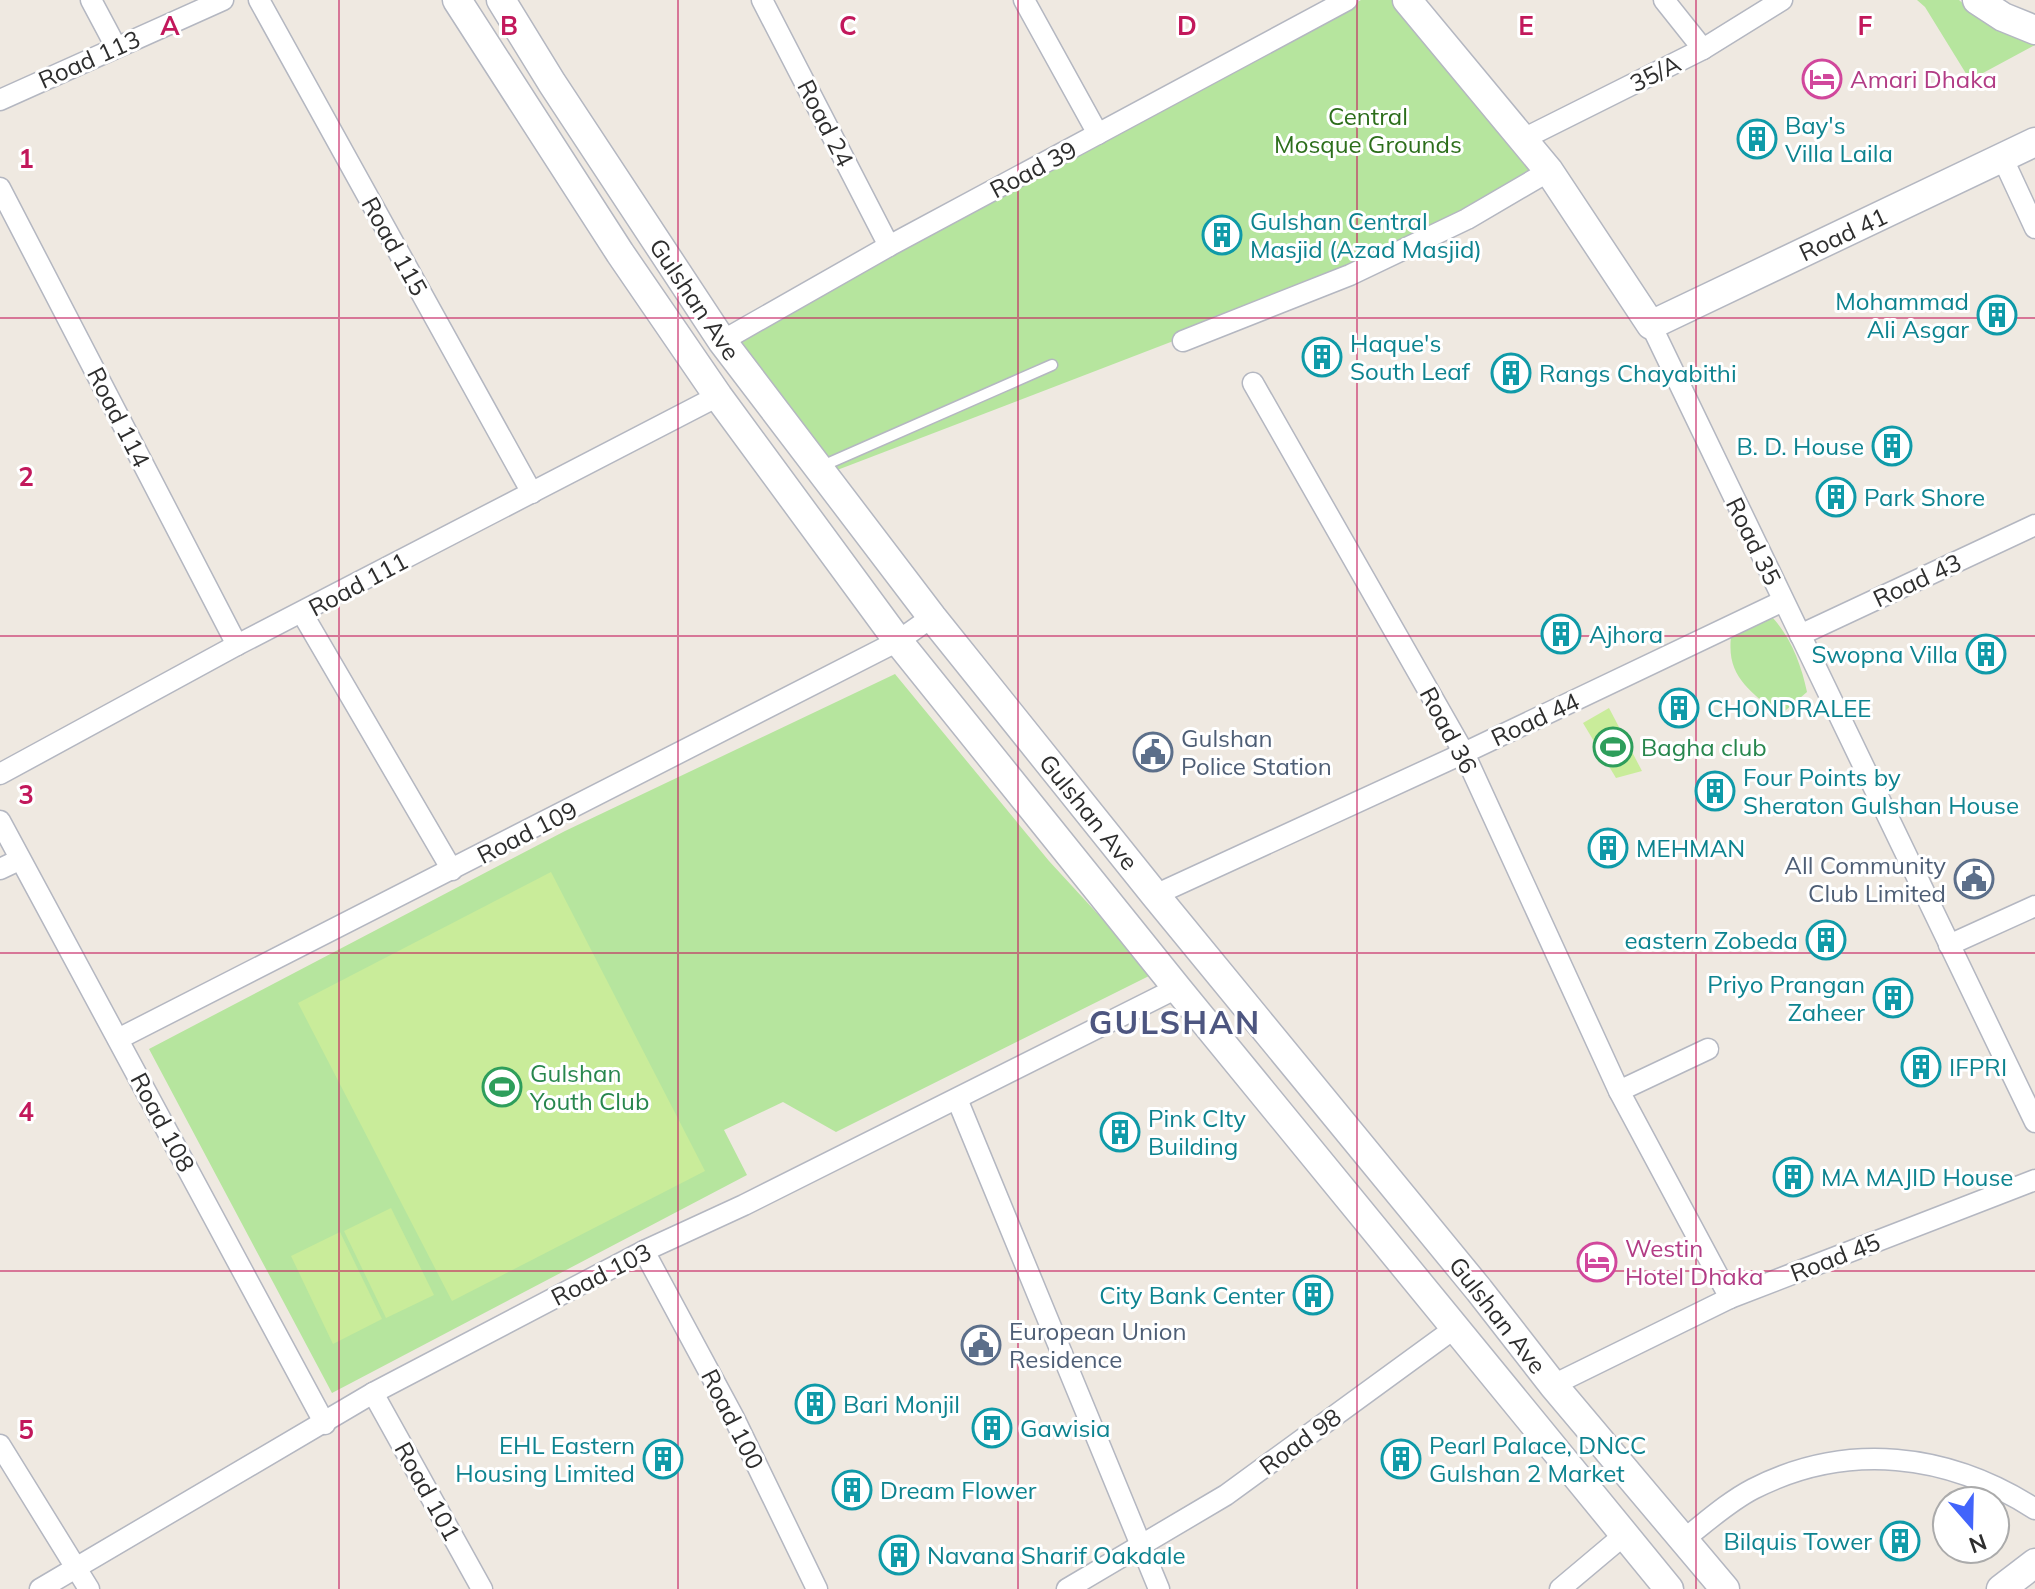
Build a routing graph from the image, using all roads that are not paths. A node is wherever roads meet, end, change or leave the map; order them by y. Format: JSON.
{"nodes":[{"id":1,"x":91,"y":0,"type":"edge"},
{"id":2,"x":223,"y":0,"type":"edge"},
{"id":3,"x":259,"y":0,"type":"edge"},
{"id":4,"x":457,"y":0,"type":"edge"},
{"id":5,"x":501,"y":0,"type":"edge"},
{"id":6,"x":762,"y":0,"type":"edge"},
{"id":7,"x":1024,"y":0,"type":"edge"},
{"id":8,"x":1347,"y":0,"type":"edge"},
{"id":9,"x":1407,"y":0,"type":"edge"},
{"id":10,"x":1664,"y":0,"type":"edge"},
{"id":11,"x":1782,"y":0,"type":"edge"},
{"id":12,"x":1977,"y":0,"type":"edge"},
{"id":13,"x":2035,"y":30,"type":"edge"},
{"id":14,"x":116,"y":47,"type":"junction"},
{"id":15,"x":1703,"y":49,"type":"junction"},
{"id":16,"x":0,"y":100,"type":"edge"},
{"id":17,"x":1098,"y":134,"type":"junction"},
{"id":18,"x":1523,"y":139,"type":"junction"},
{"id":19,"x":2035,"y":142,"type":"edge"},
{"id":20,"x":2003,"y":159,"type":"junction"},
{"id":21,"x":1549,"y":171,"type":"junction"},
{"id":22,"x":0,"y":188,"type":"edge"},
{"id":23,"x":2035,"y":228,"type":"edge"},
{"id":24,"x":889,"y":246,"type":"junction"},
{"id":25,"x":1651,"y":325,"type":"junction"},
{"id":26,"x":722,"y":341,"type":"junction"},
{"id":27,"x":1183,"y":341,"type":"dead end"},
{"id":28,"x":1052,"y":365,"type":"dead end"},
{"id":29,"x":1253,"y":383,"type":"dead end"},
{"id":30,"x":718,"y":396,"type":"junction"},
{"id":31,"x":819,"y":467,"type":"junction"},
{"id":32,"x":532,"y":493,"type":"junction"},
{"id":33,"x":2035,"y":525,"type":"edge"},
{"id":34,"x":1783,"y":601,"type":"junction"},
{"id":35,"x":302,"y":613,"type":"junction"},
{"id":36,"x":932,"y":617,"type":"junction"},
{"id":37,"x":1800,"y":635,"type":"junction"},
{"id":38,"x":898,"y":641,"type":"junction"},
{"id":39,"x":237,"y":645,"type":"junction"},
{"id":40,"x":1464,"y":753,"type":"junction"},
{"id":41,"x":0,"y":774,"type":"edge"},
{"id":42,"x":0,"y":821,"type":"edge"},
{"id":43,"x":10,"y":864,"type":"edge"},
{"id":44,"x":452,"y":870,"type":"junction"},
{"id":45,"x":1155,"y":895,"type":"junction"},
{"id":46,"x":2035,"y":906,"type":"edge"},
{"id":47,"x":1949,"y":945,"type":"junction"},
{"id":48,"x":1177,"y":988,"type":"junction"},
{"id":49,"x":118,"y":1039,"type":"junction"},
{"id":50,"x":1708,"y":1049,"type":"dead end"},
{"id":51,"x":1619,"y":1091,"type":"junction"},
{"id":52,"x":957,"y":1099,"type":"junction"},
{"id":53,"x":2035,"y":1122,"type":"edge"},
{"id":54,"x":2035,"y":1180,"type":"edge"},
{"id":55,"x":644,"y":1251,"type":"junction"},
{"id":56,"x":1730,"y":1298,"type":"junction"},
{"id":57,"x":1455,"y":1328,"type":"junction"},
{"id":58,"x":1553,"y":1385,"type":"junction"},
{"id":59,"x":373,"y":1393,"type":"junction"},
{"id":60,"x":325,"y":1424,"type":"junction"},
{"id":61,"x":0,"y":1445,"type":"edge"},
{"id":62,"x":2035,"y":1509,"type":"edge"},
{"id":63,"x":1623,"y":1536,"type":"junction"},
{"id":64,"x":1683,"y":1540,"type":"junction"},
{"id":65,"x":1139,"y":1545,"type":"junction"},
{"id":66,"x":2035,"y":1563,"type":"edge"},
{"id":67,"x":76,"y":1568,"type":"junction"},
{"id":68,"x":1657,"y":1584,"type":"edge"},
{"id":69,"x":40,"y":1589,"type":"edge"},
{"id":70,"x":89,"y":1589,"type":"edge"},
{"id":71,"x":482,"y":1589,"type":"edge"},
{"id":72,"x":817,"y":1589,"type":"edge"},
{"id":73,"x":1067,"y":1589,"type":"edge"},
{"id":74,"x":1159,"y":1589,"type":"edge"},
{"id":75,"x":1560,"y":1589,"type":"edge"},
{"id":76,"x":1725,"y":1589,"type":"edge"},
{"id":77,"x":2001,"y":1589,"type":"edge"}],
"edges":[{"from":1,"to":14,"type":"street"},
{"from":2,"to":14,"type":"street","name":"Road 113"},
{"from":3,"to":32,"type":"street","name":"Road 115"},
{"from":4,"to":30,"type":"main road","name":"Gulshan Ave"},
{"from":5,"to":26,"type":"main road","name":"Gulshan Ave"},
{"from":6,"to":24,"type":"street","name":"Road 24"},
{"from":7,"to":17,"type":"street"},
{"from":8,"to":17,"type":"street","name":"Road 39"},
{"from":9,"to":18,"type":"main road","name":"Road 35"},
{"from":10,"to":15,"type":"street"},
{"from":11,"to":15,"type":"street","name":"35/A"},
{"from":12,"to":13,"type":"main road"},
{"from":14,"to":16,"type":"street","name":"Road 113"},
{"from":15,"to":18,"type":"street","name":"35/A"},
{"from":17,"to":24,"type":"street","name":"Road 39"},
{"from":18,"to":21,"type":"main road","name":"Road 35"},
{"from":19,"to":20,"type":"main road","name":"Road 41"},
{"from":20,"to":23,"type":"street"},
{"from":20,"to":25,"type":"main road","name":"Road 41"},
{"from":21,"to":25,"type":"main road","name":"Road 35"},
{"from":21,"to":27,"type":"street"},
{"from":22,"to":39,"type":"street","name":"Road 114"},
{"from":24,"to":26,"type":"street","name":"Road 39"},
{"from":25,"to":34,"type":"street","name":"Road 35"},
{"from":26,"to":31,"type":"main road","name":"Gulshan Ave"},
{"from":28,"to":31,"type":"lane"},
{"from":29,"to":40,"type":"street","name":"Road 36"},
{"from":30,"to":32,"type":"street","name":"Road 111"},
{"from":30,"to":38,"type":"main road","name":"Gulshan Ave"},
{"from":31,"to":36,"type":"main road","name":"Gulshan Ave"},
{"from":32,"to":35,"type":"street","name":"Road 111"},
{"from":33,"to":37,"type":"street","name":"Road 43"},
{"from":34,"to":37,"type":"street","name":"Road 35"},
{"from":34,"to":40,"type":"street","name":"Road 44"},
{"from":35,"to":39,"type":"street","name":"Road 111"},
{"from":35,"to":44,"type":"street"},
{"from":36,"to":38,"type":"street","name":"Road 109"},
{"from":36,"to":45,"type":"main road","name":"Gulshan Ave"},
{"from":37,"to":47,"type":"street","name":"Road 35"},
{"from":38,"to":44,"type":"street","name":"Road 109"},
{"from":38,"to":48,"type":"main road","name":"Gulshan Ave"},
{"from":39,"to":41,"type":"street","name":"Road 111"},
{"from":40,"to":45,"type":"street","name":"Road 44"},
{"from":40,"to":51,"type":"street","name":"Road 36"},
{"from":42,"to":43,"type":"street","name":"Road 108"},
{"from":43,"to":49,"type":"street","name":"Road 108"},
{"from":44,"to":49,"type":"street","name":"Road 109"},
{"from":45,"to":58,"type":"main road","name":"Gulshan Ave"},
{"from":46,"to":47,"type":"street"},
{"from":47,"to":53,"type":"street","name":"Road 35"},
{"from":48,"to":52,"type":"street","name":"Road 103"},
{"from":48,"to":57,"type":"main road","name":"Gulshan Ave"},
{"from":49,"to":60,"type":"street","name":"Road 108"},
{"from":50,"to":51,"type":"street"},
{"from":51,"to":56,"type":"street","name":"Road 36"},
{"from":52,"to":55,"type":"street","name":"Road 103"},
{"from":52,"to":65,"type":"street"},
{"from":54,"to":56,"type":"street","name":"Road 45"},
{"from":55,"to":59,"type":"street","name":"Road 103"},
{"from":55,"to":72,"type":"street","name":"Road 100"},
{"from":56,"to":58,"type":"street","name":"Road 45"},
{"from":57,"to":63,"type":"main road","name":"Gulshan Ave"},
{"from":57,"to":65,"type":"street","name":"Road 98"},
{"from":58,"to":64,"type":"main road","name":"Gulshan Ave"},
{"from":59,"to":60,"type":"street","name":"Road 103"},
{"from":59,"to":71,"type":"street","name":"Road 101"},
{"from":60,"to":67,"type":"street","name":"Road 103"},
{"from":61,"to":67,"type":"street"},
{"from":62,"to":64,"type":"street"},
{"from":63,"to":68,"type":"main road","name":"Gulshan Ave"},
{"from":63,"to":75,"type":"street"},
{"from":64,"to":76,"type":"main road","name":"Gulshan Ave"},
{"from":65,"to":73,"type":"street","name":"Road 98"},
{"from":65,"to":74,"type":"street"},
{"from":66,"to":77,"type":"main road"},
{"from":67,"to":69,"type":"street","name":"Road 103"},
{"from":67,"to":70,"type":"street"}]}
